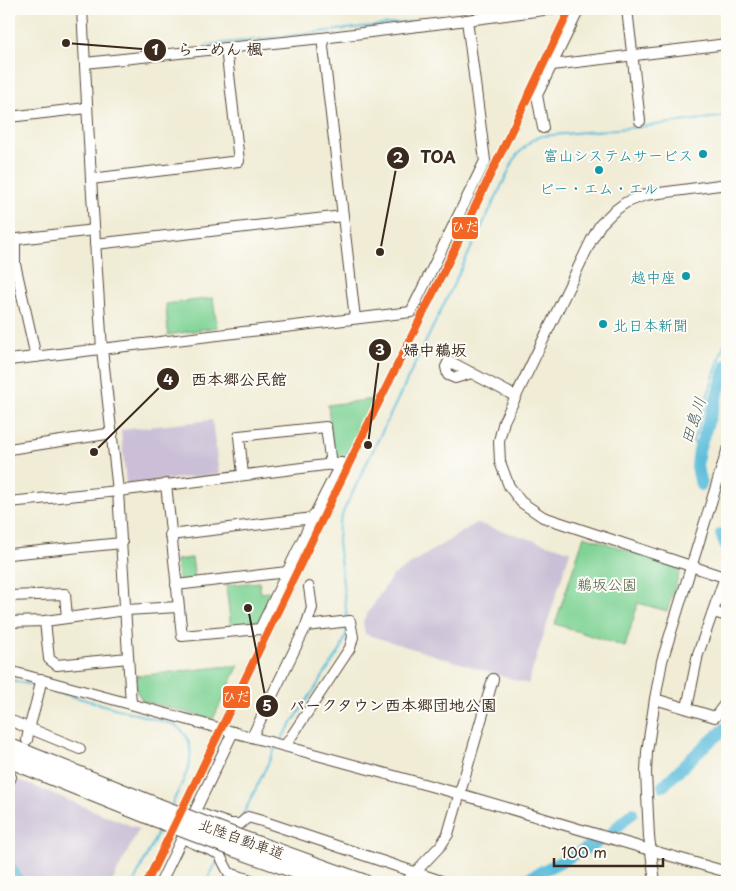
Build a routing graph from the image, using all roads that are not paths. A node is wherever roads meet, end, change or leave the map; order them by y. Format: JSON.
{"nodes":[{"id":1,"x":82,"y":9,"type":"edge"},
{"id":2,"x":546,"y":9,"type":"edge"},
{"id":3,"x":551,"y":9,"type":"edge"},
{"id":4,"x":579,"y":9,"type":"edge"},
{"id":5,"x":627,"y":9,"type":"edge"},
{"id":6,"x":467,"y":20,"type":"junction"},
{"id":7,"x":322,"y":38,"type":"junction"},
{"id":8,"x":727,"y":44,"type":"edge"},
{"id":9,"x":226,"y":48,"type":"junction"},
{"id":10,"x":632,"y":56,"type":"junction"},
{"id":11,"x":85,"y":63,"type":"junction"},
{"id":12,"x":552,"y":65,"type":"junction"},
{"id":13,"x":87,"y":108,"type":"junction"},
{"id":14,"x":9,"y":117,"type":"edge"},
{"id":15,"x":640,"y":121,"type":"dead end"},
{"id":16,"x":543,"y":128,"type":"dead end"},
{"id":17,"x":91,"y":179,"type":"junction"},
{"id":18,"x":727,"y":184,"type":"edge"},
{"id":19,"x":342,"y":216,"type":"junction"},
{"id":20,"x":94,"y":230,"type":"junction"},
{"id":21,"x":12,"y":240,"type":"edge"},
{"id":22,"x":95,"y":244,"type":"junction"},
{"id":23,"x":355,"y":318,"type":"junction"},
{"id":24,"x":102,"y":349,"type":"junction"},
{"id":25,"x":36,"y":357,"type":"junction"},
{"id":26,"x":9,"y":360,"type":"edge"},
{"id":27,"x":472,"y":373,"type":"dead end"},
{"id":28,"x":515,"y":396,"type":"junction"},
{"id":29,"x":113,"y":434,"type":"junction"},
{"id":30,"x":9,"y":449,"type":"edge"},
{"id":31,"x":727,"y":451,"type":"edge"},
{"id":32,"x":331,"y":465,"type":"junction"},
{"id":33,"x":243,"y":475,"type":"junction"},
{"id":34,"x":166,"y":484,"type":"junction"},
{"id":35,"x":118,"y":490,"type":"junction"},
{"id":36,"x":9,"y":502,"type":"edge"},
{"id":37,"x":313,"y":518,"type":"junction"},
{"id":38,"x":170,"y":535,"type":"junction"},
{"id":39,"x":122,"y":543,"type":"junction"},
{"id":40,"x":9,"y":554,"type":"edge"},
{"id":41,"x":691,"y":566,"type":"junction"},
{"id":42,"x":287,"y":572,"type":"junction"},
{"id":43,"x":726,"y":578,"type":"edge"},
{"id":44,"x":176,"y":585,"type":"junction"},
{"id":45,"x":309,"y":587,"type":"dead end"},
{"id":46,"x":9,"y":596,"type":"edge"},
{"id":47,"x":178,"y":606,"type":"junction"},
{"id":48,"x":126,"y":610,"type":"junction"},
{"id":49,"x":713,"y":612,"type":"junction"},
{"id":50,"x":727,"y":616,"type":"edge"},
{"id":51,"x":67,"y":618,"type":"junction"},
{"id":52,"x":45,"y":621,"type":"junction"},
{"id":53,"x":9,"y":622,"type":"edge"},
{"id":54,"x":306,"y":626,"type":"junction"},
{"id":55,"x":128,"y":658,"type":"junction"},
{"id":56,"x":9,"y":671,"type":"edge"},
{"id":57,"x":41,"y":679,"type":"junction"},
{"id":58,"x":493,"y":679,"type":"dead end"},
{"id":59,"x":655,"y":699,"type":"junction"},
{"id":60,"x":727,"y":701,"type":"edge"},
{"id":61,"x":131,"y":704,"type":"junction"},
{"id":62,"x":687,"y":708,"type":"junction"},
{"id":63,"x":9,"y":720,"type":"edge"},
{"id":64,"x":28,"y":728,"type":"junction"},
{"id":65,"x":233,"y":732,"type":"junction"},
{"id":66,"x":252,"y":737,"type":"junction"},
{"id":67,"x":26,"y":740,"type":"dead end"},
{"id":68,"x":9,"y":746,"type":"edge"},
{"id":69,"x":285,"y":746,"type":"junction"},
{"id":70,"x":80,"y":749,"type":"dead end"},
{"id":71,"x":9,"y":760,"type":"edge"},
{"id":72,"x":460,"y":794,"type":"junction"},
{"id":73,"x":156,"y":812,"type":"junction"},
{"id":74,"x":194,"y":812,"type":"junction"},
{"id":75,"x":182,"y":838,"type":"junction"},
{"id":76,"x":236,"y":843,"type":"junction"},
{"id":77,"x":650,"y":850,"type":"junction"},
{"id":78,"x":416,"y":872,"type":"junction"},
{"id":79,"x":727,"y":872,"type":"edge"},
{"id":80,"x":407,"y":881,"type":"edge"},
{"id":81,"x":161,"y":882,"type":"edge"},
{"id":82,"x":257,"y":882,"type":"edge"},
{"id":83,"x":327,"y":882,"type":"edge"},
{"id":84,"x":364,"y":882,"type":"edge"},
{"id":85,"x":444,"y":882,"type":"edge"},
{"id":86,"x":655,"y":882,"type":"edge"},
{"id":87,"x":726,"y":882,"type":"edge"}],
"edges":[{"from":1,"to":11,"type":"street"},
{"from":2,"to":3,"type":"street"},
{"from":2,"to":6,"type":"street"},
{"from":4,"to":12,"type":"street"},
{"from":5,"to":10,"type":"street"},
{"from":6,"to":7,"type":"street"},
{"from":6,"to":23,"type":"street"},
{"from":7,"to":9,"type":"street"},
{"from":7,"to":19,"type":"street"},
{"from":8,"to":10,"type":"street"},
{"from":9,"to":11,"type":"street"},
{"from":9,"to":17,"type":"street"},
{"from":10,"to":12,"type":"street"},
{"from":10,"to":15,"type":"street"},
{"from":11,"to":13,"type":"street"},
{"from":12,"to":16,"type":"street"},
{"from":13,"to":14,"type":"street"},
{"from":13,"to":17,"type":"street"},
{"from":17,"to":20,"type":"street"},
{"from":18,"to":28,"type":"street"},
{"from":19,"to":22,"type":"street"},
{"from":19,"to":23,"type":"street"},
{"from":20,"to":21,"type":"street"},
{"from":20,"to":22,"type":"street"},
{"from":21,"to":25,"type":"street"},
{"from":22,"to":24,"type":"street"},
{"from":23,"to":24,"type":"street"},
{"from":24,"to":25,"type":"street"},
{"from":24,"to":29,"type":"street"},
{"from":25,"to":26,"type":"street"},
{"from":27,"to":28,"type":"street"},
{"from":28,"to":41,"type":"street"},
{"from":29,"to":30,"type":"street"},
{"from":29,"to":35,"type":"street"},
{"from":31,"to":41,"type":"street"},
{"from":32,"to":33,"type":"street"},
{"from":32,"to":33,"type":"street"},
{"from":32,"to":37,"type":"street"},
{"from":33,"to":34,"type":"street"},
{"from":34,"to":35,"type":"street"},
{"from":34,"to":38,"type":"street"},
{"from":35,"to":36,"type":"street"},
{"from":35,"to":39,"type":"street"},
{"from":37,"to":38,"type":"street"},
{"from":37,"to":42,"type":"street"},
{"from":38,"to":44,"type":"street"},
{"from":39,"to":40,"type":"street"},
{"from":39,"to":48,"type":"street"},
{"from":41,"to":43,"type":"street"},
{"from":41,"to":59,"type":"street"},
{"from":42,"to":44,"type":"street"},
{"from":42,"to":47,"type":"street"},
{"from":43,"to":49,"type":"street"},
{"from":44,"to":47,"type":"street"},
{"from":45,"to":54,"type":"street"},
{"from":46,"to":51,"type":"street"},
{"from":47,"to":48,"type":"street"},
{"from":48,"to":51,"type":"street"},
{"from":48,"to":55,"type":"street"},
{"from":49,"to":50,"type":"street"},
{"from":49,"to":62,"type":"street"},
{"from":51,"to":52,"type":"street"},
{"from":52,"to":53,"type":"street"},
{"from":52,"to":55,"type":"street"},
{"from":54,"to":66,"type":"street"},
{"from":54,"to":69,"type":"street"},
{"from":55,"to":61,"type":"street"},
{"from":56,"to":57,"type":"street"},
{"from":57,"to":61,"type":"street"},
{"from":57,"to":64,"type":"street"},
{"from":58,"to":72,"type":"street"},
{"from":59,"to":62,"type":"street"},
{"from":59,"to":77,"type":"street"},
{"from":60,"to":62,"type":"street"},
{"from":61,"to":65,"type":"street"},
{"from":63,"to":64,"type":"street"},
{"from":64,"to":67,"type":"street"},
{"from":64,"to":70,"type":"street"},
{"from":65,"to":66,"type":"street"},
{"from":65,"to":74,"type":"street"},
{"from":66,"to":69,"type":"street"},
{"from":68,"to":73,"type":"highway","name":"北陸自動車道"},
{"from":69,"to":72,"type":"street"},
{"from":71,"to":73,"type":"highway","name":"北陸自動車道"},
{"from":72,"to":77,"type":"street"},
{"from":72,"to":78,"type":"street"},
{"from":73,"to":76,"type":"highway","name":"北陸自動車道","bridge":true},
{"from":74,"to":75,"type":"street"},
{"from":74,"to":78,"type":"street"},
{"from":75,"to":81,"type":"street"},
{"from":75,"to":82,"type":"street"},
{"from":76,"to":83,"type":"highway","name":"北陸自動車道"},
{"from":76,"to":84,"type":"highway","name":"北陸自動車道"},
{"from":77,"to":79,"type":"street"},
{"from":77,"to":86,"type":"street"},
{"from":78,"to":80,"type":"street"},
{"from":78,"to":85,"type":"street"},
{"from":79,"to":87,"type":"street"}]}
